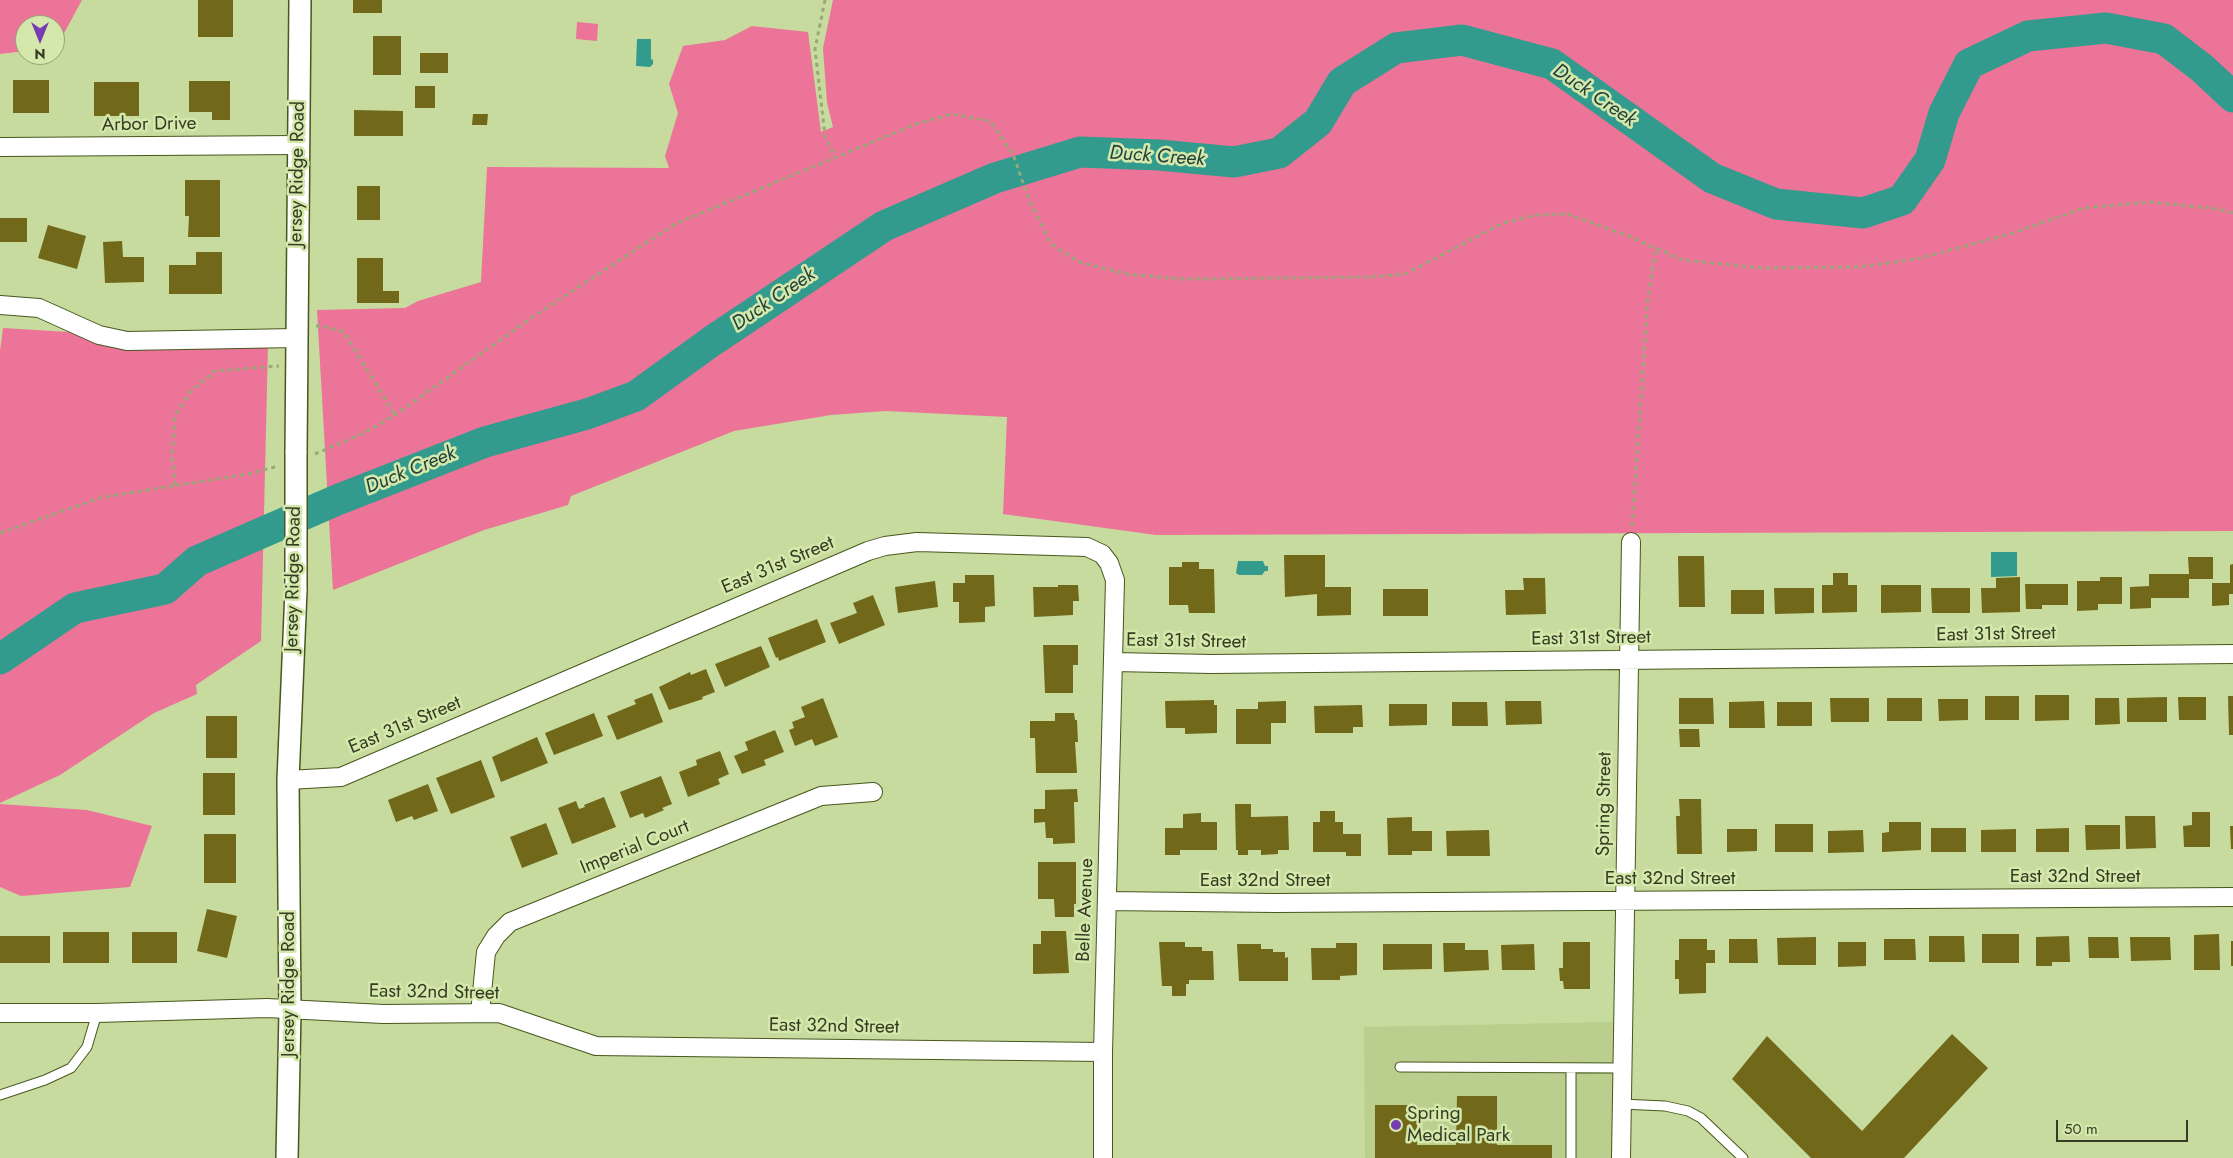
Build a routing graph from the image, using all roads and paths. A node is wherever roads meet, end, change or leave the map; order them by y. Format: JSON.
{"nodes":[{"id":1,"x":300,"y":0,"type":"edge"},
{"id":2,"x":825,"y":0,"type":"edge"},
{"id":3,"x":299,"y":145,"type":"junction"},
{"id":4,"x":0,"y":147,"type":"edge"},
{"id":5,"x":835,"y":157,"type":"junction"},
{"id":6,"x":2233,"y":213,"type":"edge"},
{"id":7,"x":1656,"y":248,"type":"junction"},
{"id":8,"x":0,"y":305,"type":"edge"},
{"id":9,"x":297,"y":332,"type":"junction"},
{"id":10,"x":297,"y":364,"type":"junction"},
{"id":11,"x":396,"y":415,"type":"junction"},
{"id":12,"x":297,"y":458,"type":"junction"},
{"id":13,"x":174,"y":485,"type":"junction"},
{"id":14,"x":0,"y":533,"type":"edge"},
{"id":15,"x":1631,"y":542,"type":"joint"},
{"id":16,"x":2233,"y":654,"type":"edge"},
{"id":17,"x":1629,"y":660,"type":"junction"},
{"id":18,"x":1114,"y":662,"type":"junction"},
{"id":19,"x":288,"y":780,"type":"junction"},
{"id":20,"x":873,"y":792,"type":"dead end"},
{"id":21,"x":2233,"y":897,"type":"edge"},
{"id":22,"x":1107,"y":901,"type":"junction"},
{"id":23,"x":1625,"y":901,"type":"junction"},
{"id":24,"x":290,"y":1011,"type":"junction"},
{"id":25,"x":0,"y":1012,"type":"edge"},
{"id":26,"x":97,"y":1013,"type":"junction"},
{"id":27,"x":480,"y":1013,"type":"junction"},
{"id":28,"x":1103,"y":1052,"type":"junction"},
{"id":29,"x":1400,"y":1067,"type":"dead end"},
{"id":30,"x":1571,"y":1068,"type":"junction"},
{"id":31,"x":1622,"y":1068,"type":"junction"},
{"id":32,"x":0,"y":1095,"type":"edge"},
{"id":33,"x":1621,"y":1104,"type":"junction"},
{"id":34,"x":287,"y":1158,"type":"edge"},
{"id":35,"x":1103,"y":1158,"type":"edge"},
{"id":36,"x":1571,"y":1158,"type":"edge"},
{"id":37,"x":1621,"y":1158,"type":"edge"},
{"id":38,"x":1743,"y":1158,"type":"edge"}],
"edges":[{"from":1,"to":3,"type":"street","name":"Jersey Ridge Road"},
{"from":2,"to":5,"type":"path"},
{"from":3,"to":4,"type":"street","name":"Arbor Drive"},
{"from":3,"to":9,"type":"street","name":"Jersey Ridge Road"},
{"from":5,"to":7,"type":"path"},
{"from":5,"to":11,"type":"path"},
{"from":6,"to":7,"type":"path"},
{"from":7,"to":15,"type":"path"},
{"from":8,"to":9,"type":"street"},
{"from":9,"to":10,"type":"street","name":"Jersey Ridge Road"},
{"from":9,"to":11,"type":"path"},
{"from":10,"to":12,"type":"street","name":"Jersey Ridge Road"},
{"from":10,"to":13,"type":"path"},
{"from":11,"to":12,"type":"path"},
{"from":12,"to":13,"type":"path"},
{"from":12,"to":19,"type":"street","name":"Jersey Ridge Road","bridge":true},
{"from":13,"to":14,"type":"path"},
{"from":15,"to":17,"type":"street","name":"Spring Street"},
{"from":16,"to":17,"type":"street","name":"East 31st Street"},
{"from":17,"to":18,"type":"street","name":"East 31st Street"},
{"from":17,"to":23,"type":"street","name":"Spring Street"},
{"from":18,"to":19,"type":"street","name":"East 31st Street"},
{"from":18,"to":22,"type":"street","name":"Belle Avenue"},
{"from":19,"to":24,"type":"street","name":"Jersey Ridge Road"},
{"from":20,"to":27,"type":"street","name":"Imperial Court"},
{"from":21,"to":23,"type":"street","name":"East 32nd Street"},
{"from":22,"to":23,"type":"street","name":"East 32nd Street"},
{"from":22,"to":28,"type":"street","name":"Belle Avenue"},
{"from":23,"to":31,"type":"street","name":"Spring Street"},
{"from":24,"to":26,"type":"street","name":"East 32nd Street"},
{"from":24,"to":27,"type":"street","name":"East 32nd Street"},
{"from":24,"to":34,"type":"street","name":"Jersey Ridge Road"},
{"from":25,"to":26,"type":"street","name":"East 32nd Street"},
{"from":26,"to":32,"type":"lane"},
{"from":27,"to":28,"type":"street","name":"East 32nd Street"},
{"from":28,"to":35,"type":"street","name":"Belle Avenue"},
{"from":29,"to":30,"type":"lane"},
{"from":30,"to":31,"type":"lane"},
{"from":30,"to":36,"type":"lane"},
{"from":31,"to":33,"type":"street","name":"Spring Street"},
{"from":33,"to":37,"type":"street","name":"Spring Street"},
{"from":33,"to":38,"type":"lane"}]}
